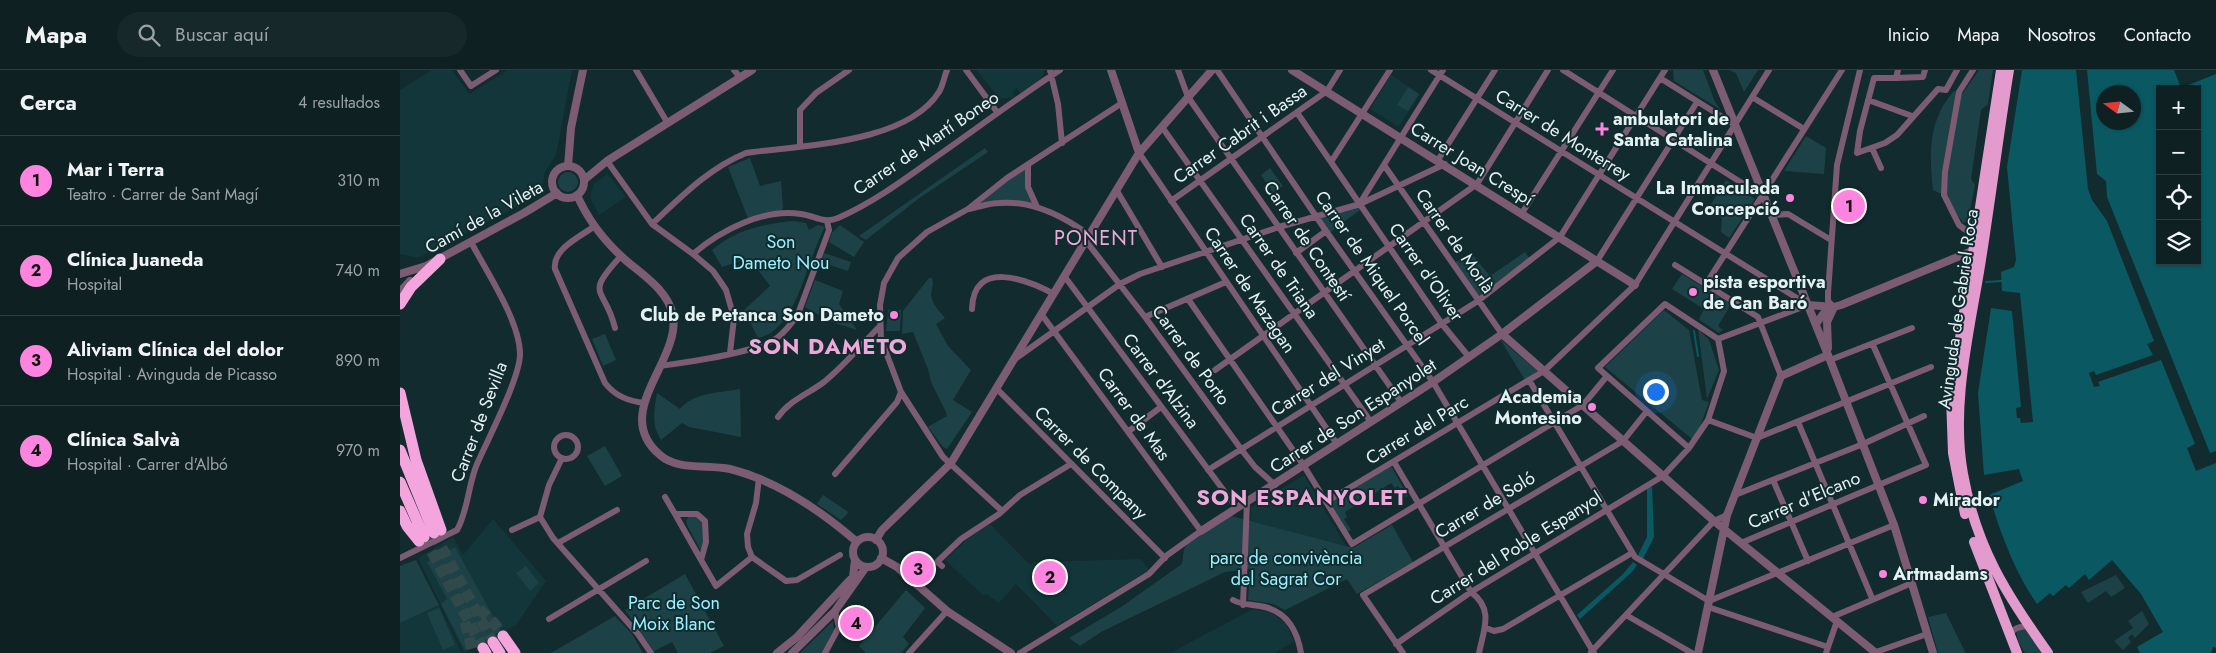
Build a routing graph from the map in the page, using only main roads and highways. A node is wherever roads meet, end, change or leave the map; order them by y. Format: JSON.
{"nodes":[{"id":1,"x":2001,"y":70,"type":"edge"},
{"id":2,"x":2009,"y":70,"type":"edge"},
{"id":3,"x":1979,"y":240,"type":"junction"},
{"id":4,"x":440,"y":259,"type":"road end"},
{"id":5,"x":400,"y":304,"type":"edge"},
{"id":6,"x":400,"y":393,"type":"edge"},
{"id":7,"x":400,"y":450,"type":"edge"},
{"id":8,"x":400,"y":482,"type":"edge"},
{"id":9,"x":400,"y":511,"type":"edge"},
{"id":10,"x":430,"y":535,"type":"junction"},
{"id":11,"x":491,"y":645,"type":"edge"},
{"id":12,"x":500,"y":653,"type":"edge"},
{"id":13,"x":515,"y":653,"type":"edge"},
{"id":14,"x":2017,"y":653,"type":"edge"},
{"id":15,"x":2048,"y":653,"type":"edge"}],
"edges":[{"from":1,"to":3,"type":"highway","name":"Avinguda de Gabriel Roca"},
{"from":2,"to":3,"type":"highway","name":"Avinguda de Gabriel Roca"},
{"from":3,"to":14,"type":"highway","name":"Avinguda de Gabriel Roca"},
{"from":3,"to":15,"type":"highway","name":"Avinguda de Gabriel Roca"},
{"from":4,"to":5,"type":"highway"},
{"from":6,"to":10,"type":"highway"},
{"from":7,"to":10,"type":"highway"},
{"from":8,"to":10,"type":"highway"},
{"from":9,"to":10,"type":"highway"},
{"from":11,"to":12,"type":"highway"},
{"from":11,"to":13,"type":"highway"}]}
